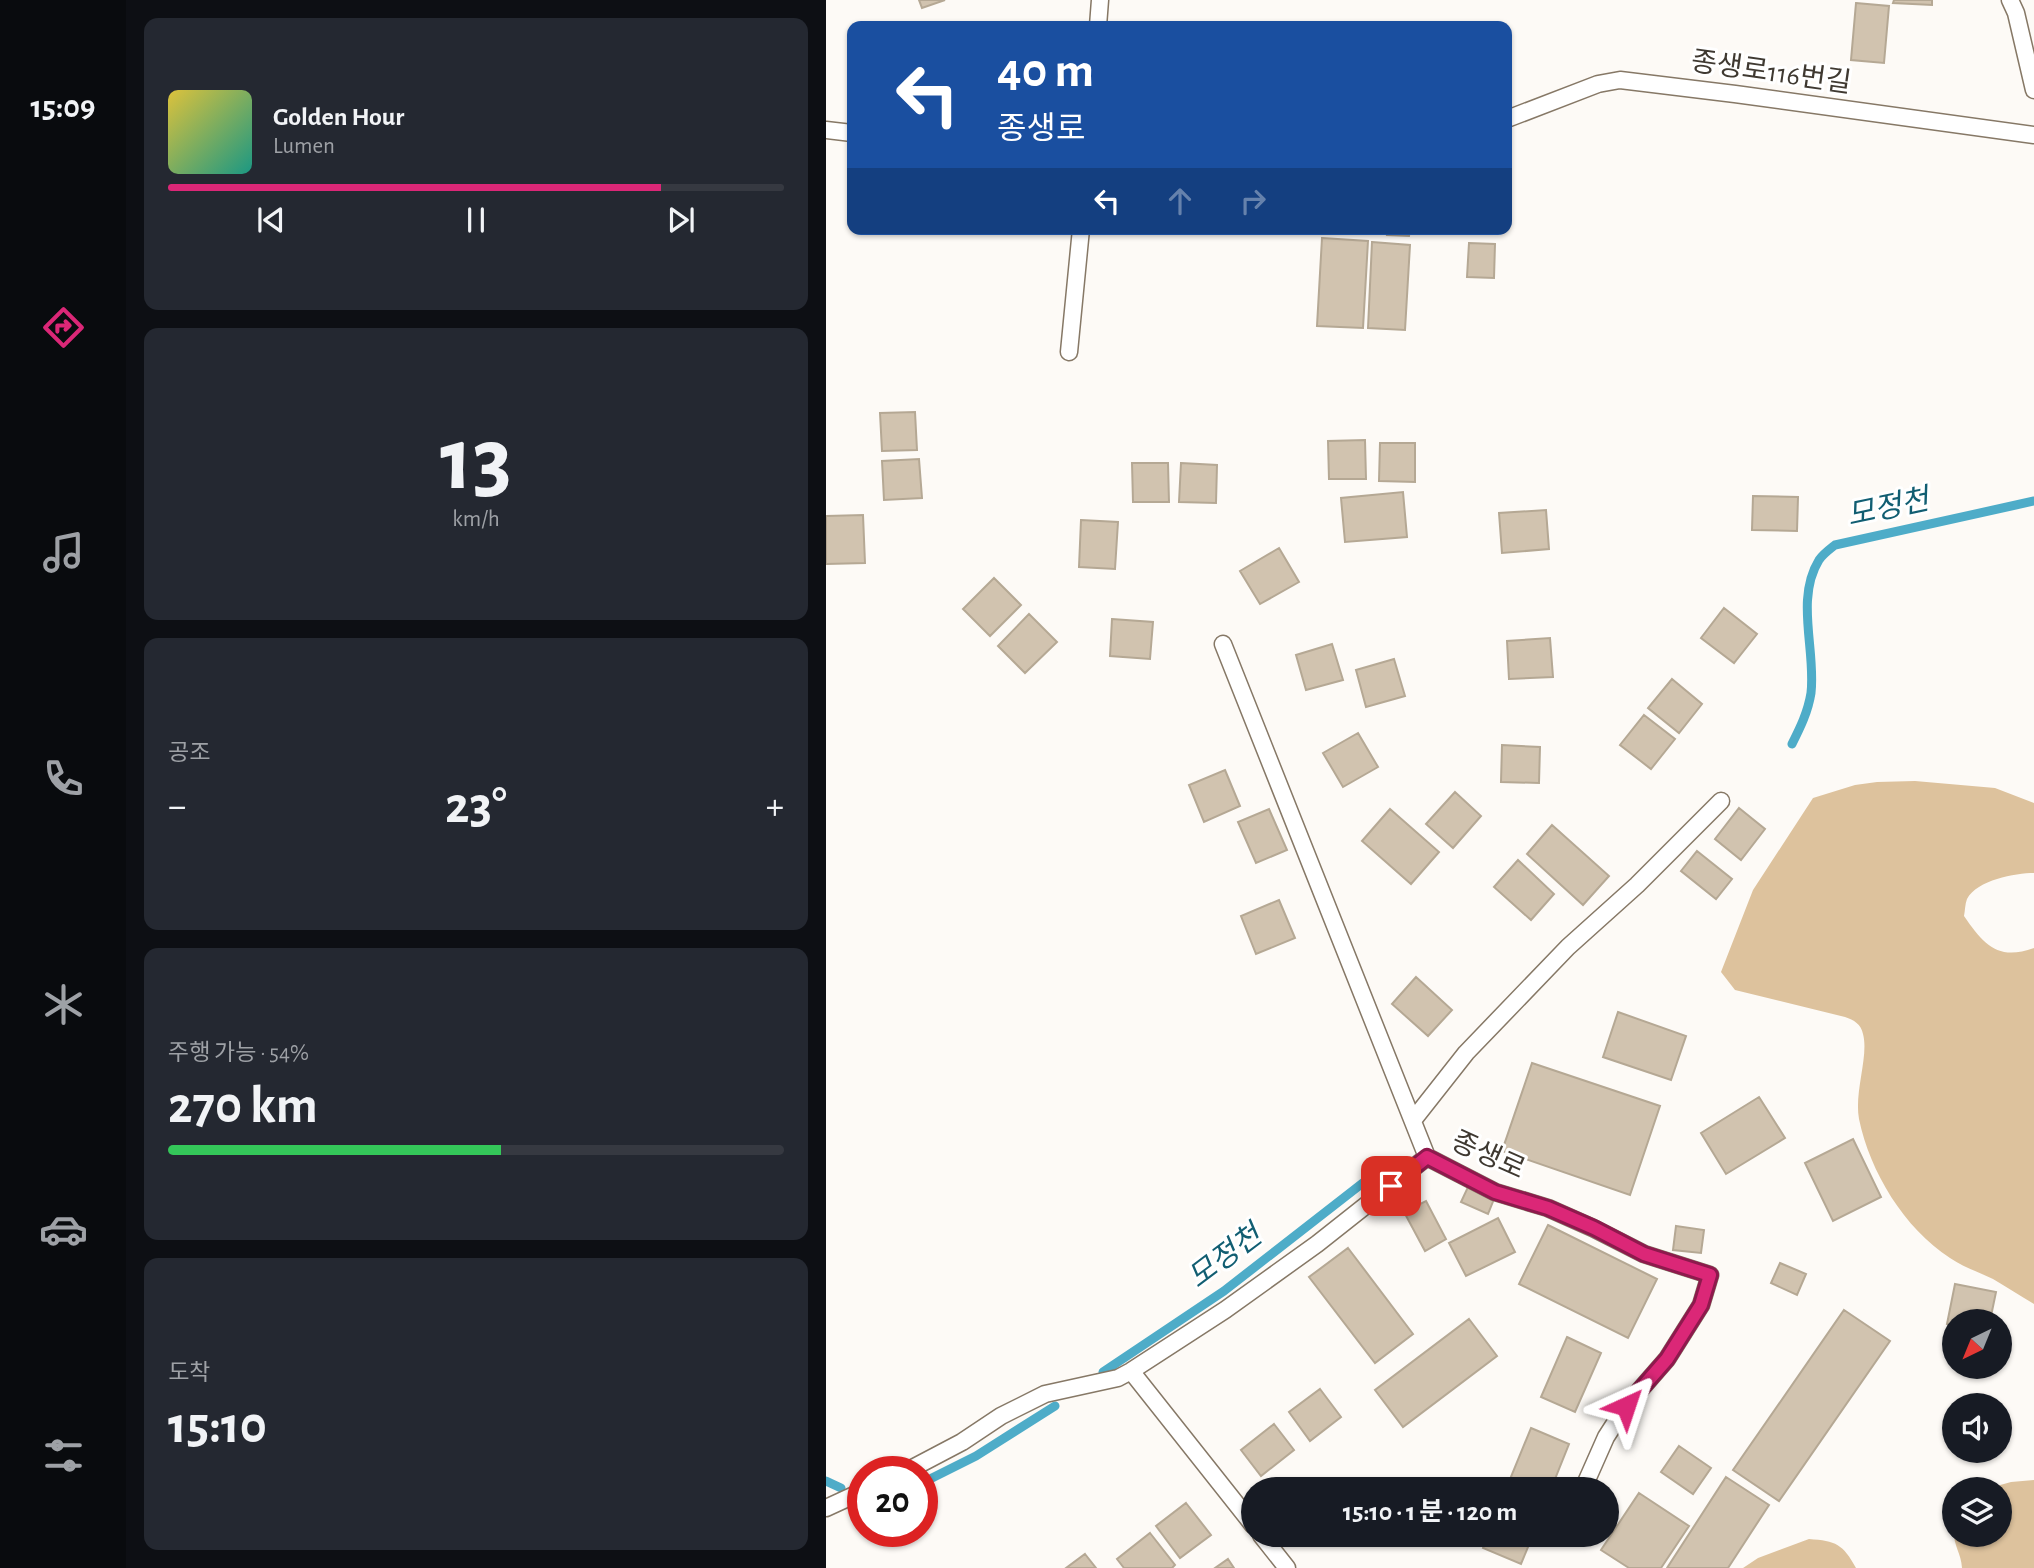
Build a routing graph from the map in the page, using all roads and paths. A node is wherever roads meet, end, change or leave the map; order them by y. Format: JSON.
{"nodes":[{"id":1,"x":1100,"y":0,"type":"edge"},
{"id":2,"x":2010,"y":0,"type":"edge"},
{"id":3,"x":1098,"y":21,"type":"edge"},
{"id":4,"x":2034,"y":90,"type":"edge"},
{"id":5,"x":1512,"y":117,"type":"edge"},
{"id":6,"x":826,"y":130,"type":"edge"},
{"id":7,"x":847,"y":132,"type":"edge"},
{"id":8,"x":2034,"y":135,"type":"edge"},
{"id":9,"x":1080,"y":235,"type":"edge"},
{"id":10,"x":1069,"y":352,"type":"dead end"},
{"id":11,"x":1223,"y":644,"type":"dead end"},
{"id":12,"x":1721,"y":801,"type":"dead end"},
{"id":13,"x":1414,"y":1119,"type":"junction"},
{"id":14,"x":1427,"y":1157,"type":"junction"},
{"id":15,"x":1131,"y":1371,"type":"junction"},
{"id":16,"x":936,"y":1456,"type":"edge"},
{"id":17,"x":1588,"y":1477,"type":"edge"},
{"id":18,"x":847,"y":1498,"type":"edge"},
{"id":19,"x":826,"y":1508,"type":"edge"},
{"id":20,"x":1241,"y":1510,"type":"edge"},
{"id":21,"x":1270,"y":1547,"type":"edge"},
{"id":22,"x":1287,"y":1568,"type":"edge"}],
"edges":[{"from":1,"to":3,"type":"lane"},
{"from":2,"to":4,"type":"lane"},
{"from":5,"to":8,"type":"lane","name":"종생로116번길"},
{"from":6,"to":7,"type":"lane"},
{"from":9,"to":10,"type":"lane"},
{"from":11,"to":13,"type":"lane"},
{"from":12,"to":13,"type":"lane"},
{"from":13,"to":14,"type":"lane"},
{"from":14,"to":15,"type":"lane","name":"종생로"},
{"from":14,"to":17,"type":"lane","name":"종생로"},
{"from":15,"to":16,"type":"lane","name":"종생로"},
{"from":15,"to":20,"type":"lane"},
{"from":18,"to":19,"type":"lane"},
{"from":21,"to":22,"type":"lane"}]}
